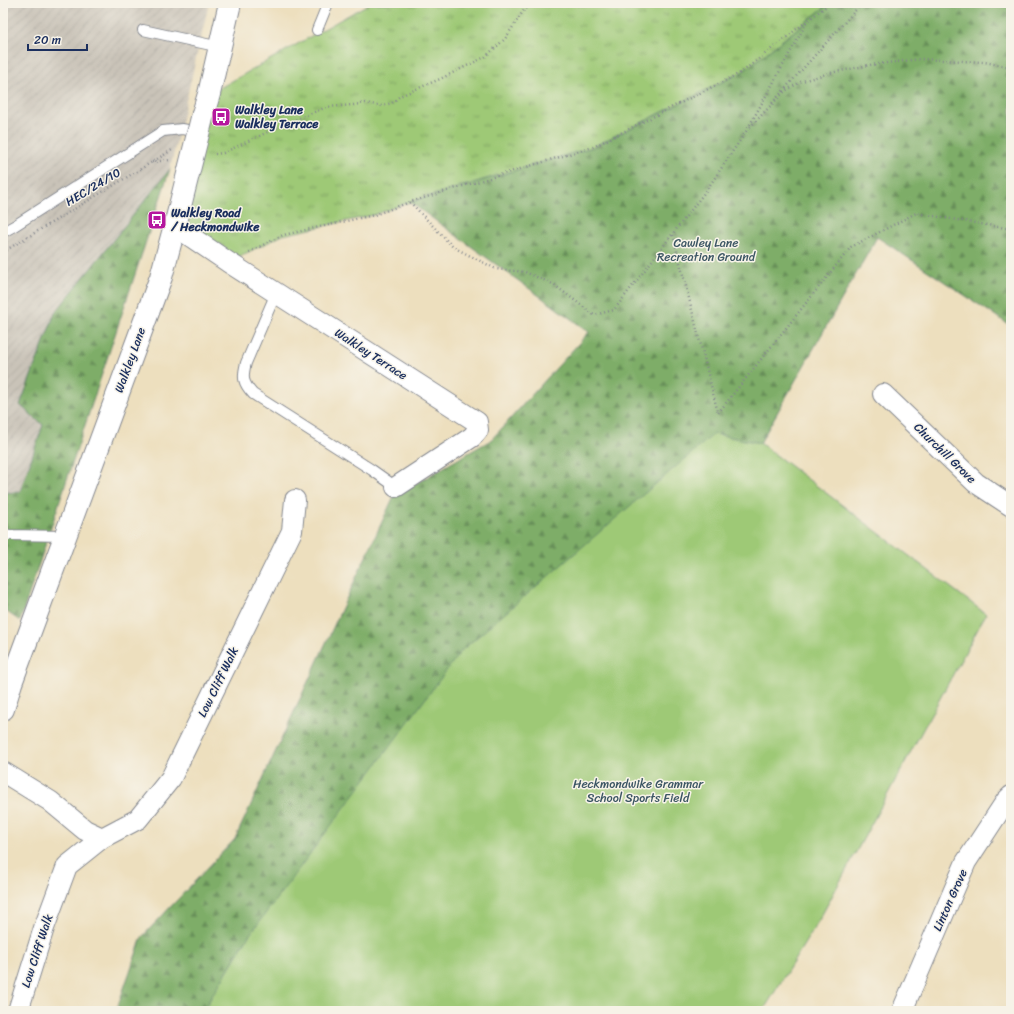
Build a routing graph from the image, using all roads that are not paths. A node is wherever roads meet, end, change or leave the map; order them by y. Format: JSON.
{"nodes":[{"id":1,"x":230,"y":3,"type":"edge"},
{"id":2,"x":328,"y":3,"type":"edge"},
{"id":3,"x":143,"y":30,"type":"dead end"},
{"id":4,"x":317,"y":30,"type":"dead end"},
{"id":5,"x":220,"y":48,"type":"junction"},
{"id":6,"x":201,"y":137,"type":"junction"},
{"id":7,"x":176,"y":222,"type":"junction"},
{"id":8,"x":3,"y":232,"type":"edge"},
{"id":9,"x":276,"y":293,"type":"junction"},
{"id":10,"x":883,"y":394,"type":"dead end"},
{"id":11,"x":396,"y":487,"type":"joint"},
{"id":12,"x":296,"y":500,"type":"dead end"},
{"id":13,"x":1011,"y":506,"type":"edge"},
{"id":14,"x":3,"y":534,"type":"edge"},
{"id":15,"x":65,"y":536,"type":"junction"},
{"id":16,"x":3,"y":709,"type":"edge"},
{"id":17,"x":3,"y":772,"type":"edge"},
{"id":18,"x":1011,"y":796,"type":"edge"},
{"id":19,"x":102,"y":838,"type":"junction"},
{"id":20,"x":18,"y":1011,"type":"edge"},
{"id":21,"x":902,"y":1011,"type":"edge"}],
"edges":[{"from":1,"to":5,"type":"main road","name":"Walkley Lane"},
{"from":2,"to":4,"type":"lane"},
{"from":3,"to":5,"type":"lane"},
{"from":5,"to":6,"type":"main road","name":"Walkley Lane"},
{"from":6,"to":7,"type":"main road","name":"Walkley Lane","bridge":true},
{"from":6,"to":8,"type":"lane"},
{"from":7,"to":9,"type":"street","name":"Walkley Terrace"},
{"from":7,"to":15,"type":"main road","name":"Walkley Lane"},
{"from":9,"to":11,"type":"lane"},
{"from":9,"to":11,"type":"street","name":"Walkley Terrace"},
{"from":10,"to":13,"type":"street","name":"Churchill Grove"},
{"from":12,"to":19,"type":"street","name":"Low Cliff Walk"},
{"from":14,"to":15,"type":"lane"},
{"from":15,"to":16,"type":"main road","name":"Walkley Lane"},
{"from":17,"to":19,"type":"street"},
{"from":18,"to":21,"type":"street","name":"Linton Grove"},
{"from":19,"to":20,"type":"street","name":"Low Cliff Walk"}]}
